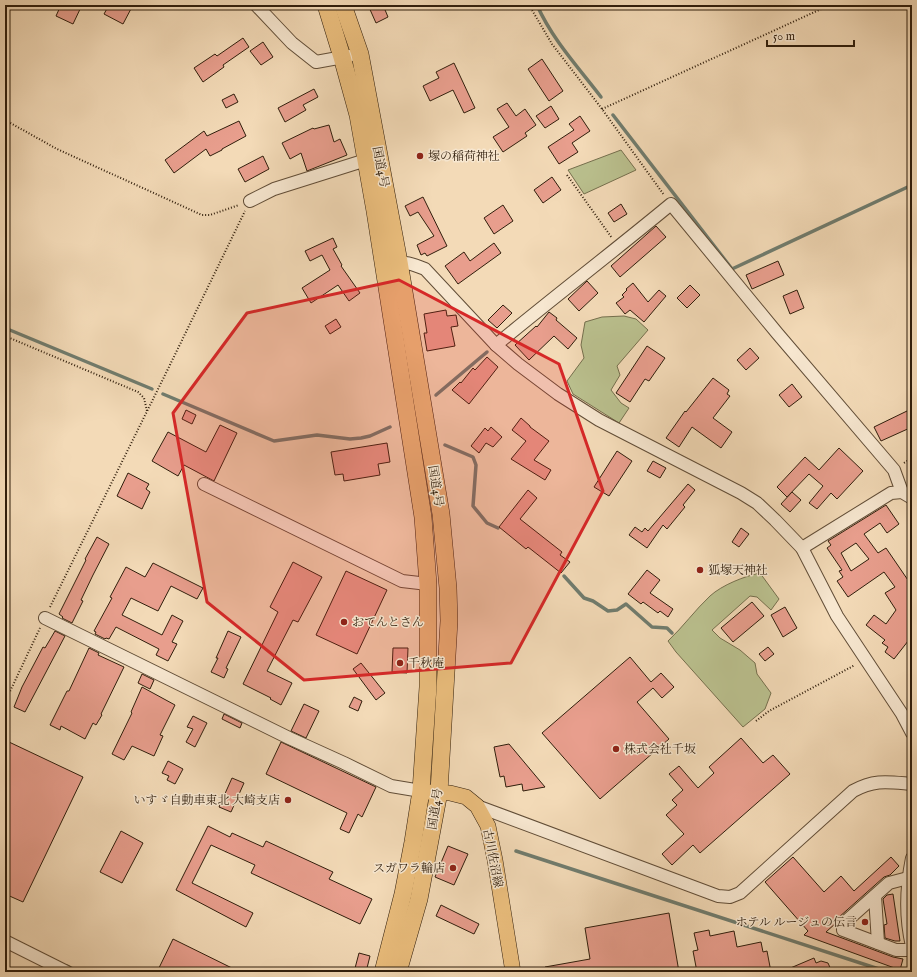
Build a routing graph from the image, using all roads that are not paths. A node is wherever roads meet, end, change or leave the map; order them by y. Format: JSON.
{"nodes":[{"id":1,"x":256,"y":5,"type":"edge"},
{"id":2,"x":326,"y":5,"type":"edge"},
{"id":3,"x":343,"y":5,"type":"edge"},
{"id":4,"x":360,"y":54,"type":"junction"},
{"id":5,"x":342,"y":57,"type":"junction"},
{"id":6,"x":366,"y":160,"type":"junction"},
{"id":7,"x":250,"y":201,"type":"road end"},
{"id":8,"x":391,"y":263,"type":"junction"},
{"id":9,"x":496,"y":346,"type":"junction"},
{"id":10,"x":204,"y":484,"type":"dead end"},
{"id":11,"x":907,"y":495,"type":"edge"},
{"id":12,"x":802,"y":548,"type":"junction"},
{"id":13,"x":428,"y":584,"type":"junction"},
{"id":14,"x":45,"y":618,"type":"road end"},
{"id":15,"x":912,"y":733,"type":"edge"},
{"id":16,"x":912,"y":784,"type":"edge"},
{"id":17,"x":421,"y":791,"type":"junction"},
{"id":18,"x":439,"y":792,"type":"junction"},
{"id":19,"x":477,"y":806,"type":"junction"},
{"id":20,"x":912,"y":858,"type":"edge"},
{"id":21,"x":908,"y":878,"type":"junction"},
{"id":22,"x":875,"y":896,"type":"junction"},
{"id":23,"x":5,"y":941,"type":"edge"},
{"id":24,"x":878,"y":943,"type":"junction"},
{"id":25,"x":912,"y":946,"type":"edge"},
{"id":26,"x":912,"y":950,"type":"edge"},
{"id":27,"x":67,"y":972,"type":"edge"},
{"id":28,"x":383,"y":972,"type":"edge"},
{"id":29,"x":398,"y":972,"type":"edge"},
{"id":30,"x":513,"y":972,"type":"edge"}],
"edges":[{"from":1,"to":5,"type":"street"},
{"from":2,"to":5,"type":"highway","name":"国道4号"},
{"from":3,"to":4,"type":"highway","name":"国道4号"},
{"from":4,"to":5,"type":"street"},
{"from":4,"to":8,"type":"highway","name":"国道4号"},
{"from":5,"to":6,"type":"highway","name":"国道4号"},
{"from":6,"to":7,"type":"street"},
{"from":6,"to":8,"type":"highway","name":"国道4号"},
{"from":8,"to":9,"type":"street"},
{"from":8,"to":13,"type":"highway","name":"国道4号"},
{"from":8,"to":18,"type":"highway","name":"国道4号"},
{"from":9,"to":11,"type":"street"},
{"from":9,"to":12,"type":"street"},
{"from":10,"to":13,"type":"street"},
{"from":11,"to":12,"type":"street"},
{"from":12,"to":15,"type":"street"},
{"from":13,"to":17,"type":"highway","name":"国道4号"},
{"from":14,"to":17,"type":"street"},
{"from":16,"to":19,"type":"street"},
{"from":17,"to":18,"type":"main road","name":"古川佐沼線"},
{"from":17,"to":28,"type":"highway","name":"国道4号"},
{"from":18,"to":19,"type":"main road","name":"古川佐沼線"},
{"from":18,"to":29,"type":"highway","name":"国道4号"},
{"from":19,"to":30,"type":"main road","name":"古川佐沼線"},
{"from":20,"to":21,"type":"street"},
{"from":21,"to":22,"type":"street"},
{"from":21,"to":25,"type":"street"},
{"from":22,"to":24,"type":"street"},
{"from":22,"to":24,"type":"street"},
{"from":23,"to":27,"type":"street"},
{"from":24,"to":26,"type":"street"}]}
